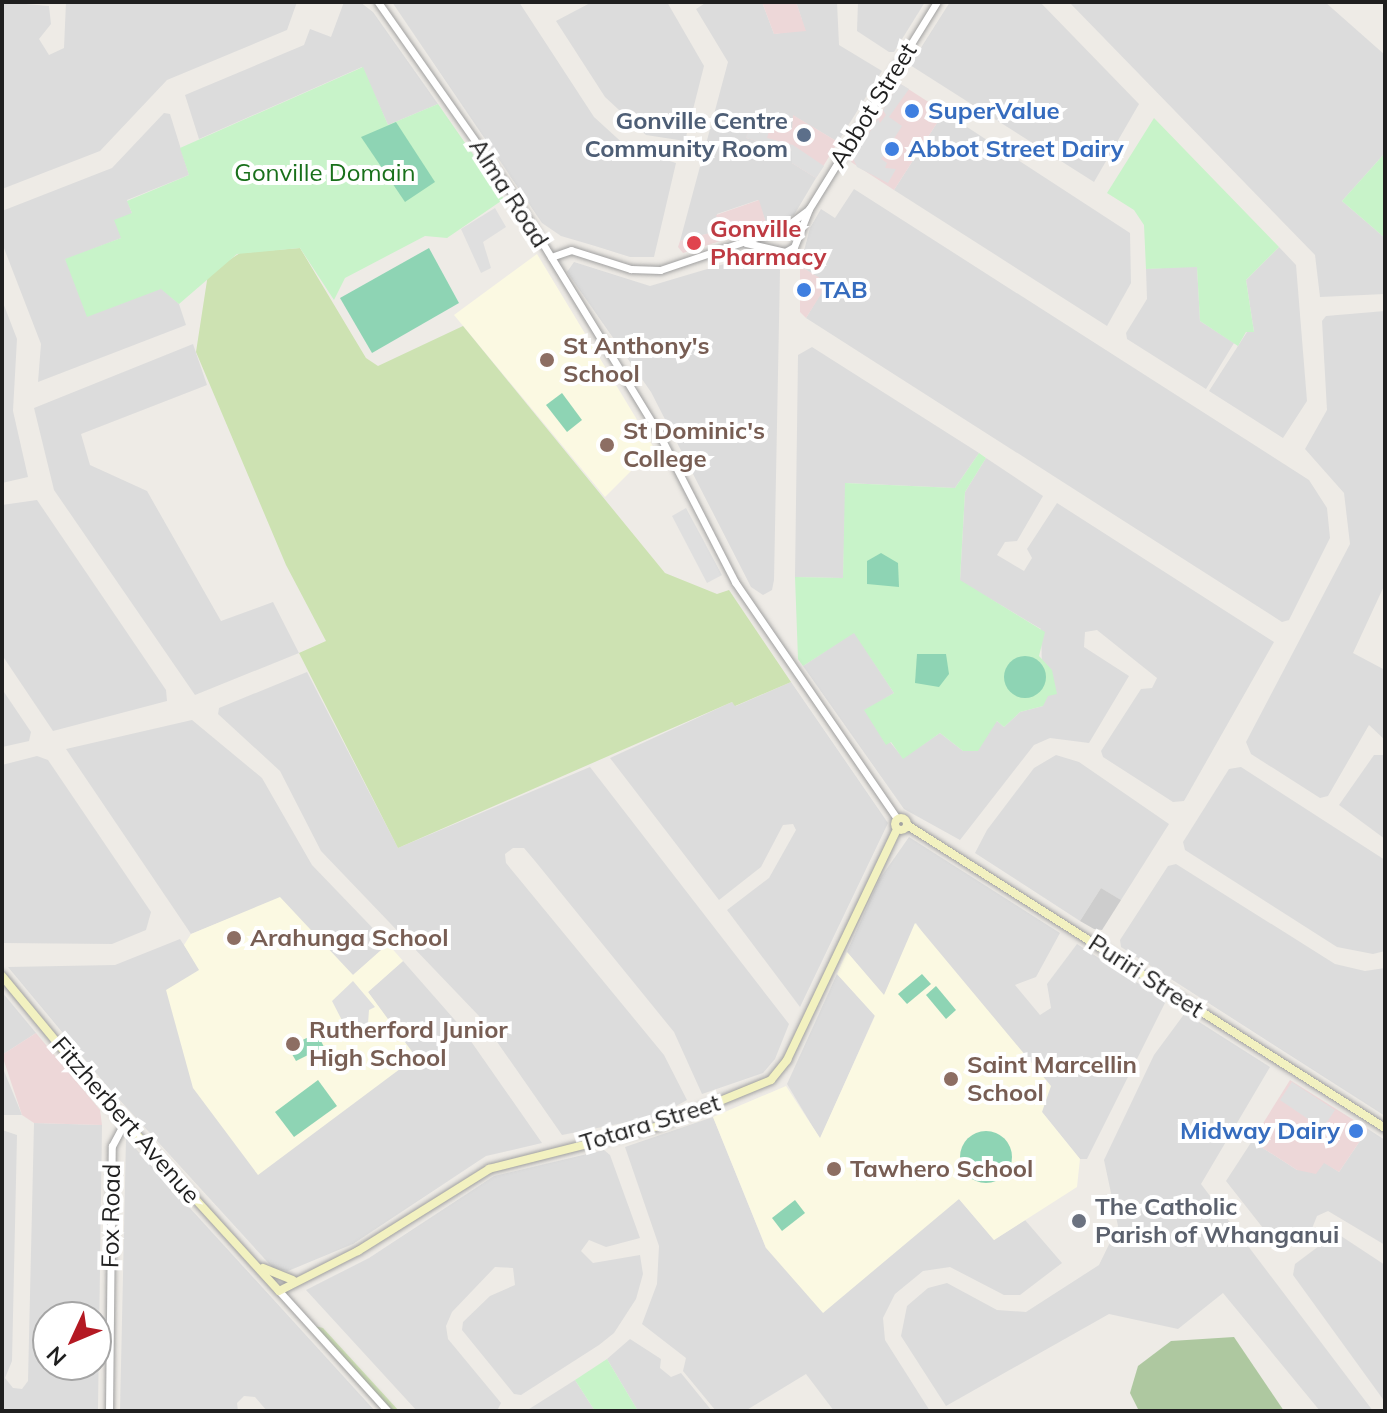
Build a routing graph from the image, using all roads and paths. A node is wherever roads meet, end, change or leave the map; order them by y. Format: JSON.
{"nodes":[{"id":1,"x":378,"y":2,"type":"edge"},
{"id":2,"x":937,"y":2,"type":"edge"},
{"id":3,"x":809,"y":209,"type":"junction"},
{"id":4,"x":780,"y":230,"type":"junction"},
{"id":5,"x":746,"y":243,"type":"junction"},
{"id":6,"x":795,"y":244,"type":"junction"},
{"id":7,"x":774,"y":246,"type":"junction"},
{"id":8,"x":551,"y":257,"type":"junction"},
{"id":9,"x":900,"y":824,"type":"junction"},
{"id":10,"x":2,"y":976,"type":"edge"},
{"id":11,"x":125,"y":1122,"type":"junction"},
{"id":12,"x":1385,"y":1128,"type":"edge"},
{"id":13,"x":253,"y":1262,"type":"junction"},
{"id":14,"x":293,"y":1280,"type":"junction"},
{"id":15,"x":279,"y":1291,"type":"junction"},
{"id":16,"x":109,"y":1411,"type":"edge"},
{"id":17,"x":388,"y":1411,"type":"edge"}],
"edges":[{"from":1,"to":8,"type":"street","name":"Alma Road"},
{"from":2,"to":3,"type":"street","name":"Abbot Street"},
{"from":3,"to":4,"type":"street","name":"Abbot Street"},
{"from":3,"to":6,"type":"street","name":"Abbot Street"},
{"from":4,"to":5,"type":"street","name":"Alma Road"},
{"from":4,"to":6,"type":"street"},
{"from":4,"to":7,"type":"street"},
{"from":5,"to":7,"type":"street","name":"Alma Road"},
{"from":5,"to":8,"type":"street","name":"Alma Road"},
{"from":6,"to":7,"type":"street","name":"Alma Road"},
{"from":8,"to":9,"type":"street","name":"Puriri Street"},
{"from":9,"to":12,"type":"main road","name":"Puriri Street"},
{"from":9,"to":14,"type":"main road","name":"Totara Street"},
{"from":10,"to":11,"type":"main road","name":"Fitzherbert Avenue"},
{"from":11,"to":13,"type":"main road","name":"Fitzherbert Avenue"},
{"from":11,"to":16,"type":"street","name":"Fox Road"},
{"from":13,"to":14,"type":"main road","name":"Fitzherbert Avenue"},
{"from":13,"to":15,"type":"main road","name":"Fitzherbert Avenue"},
{"from":14,"to":15,"type":"main road","name":"Totara Street"},
{"from":15,"to":17,"type":"street","name":"Fitzherbert Avenue"}]}
